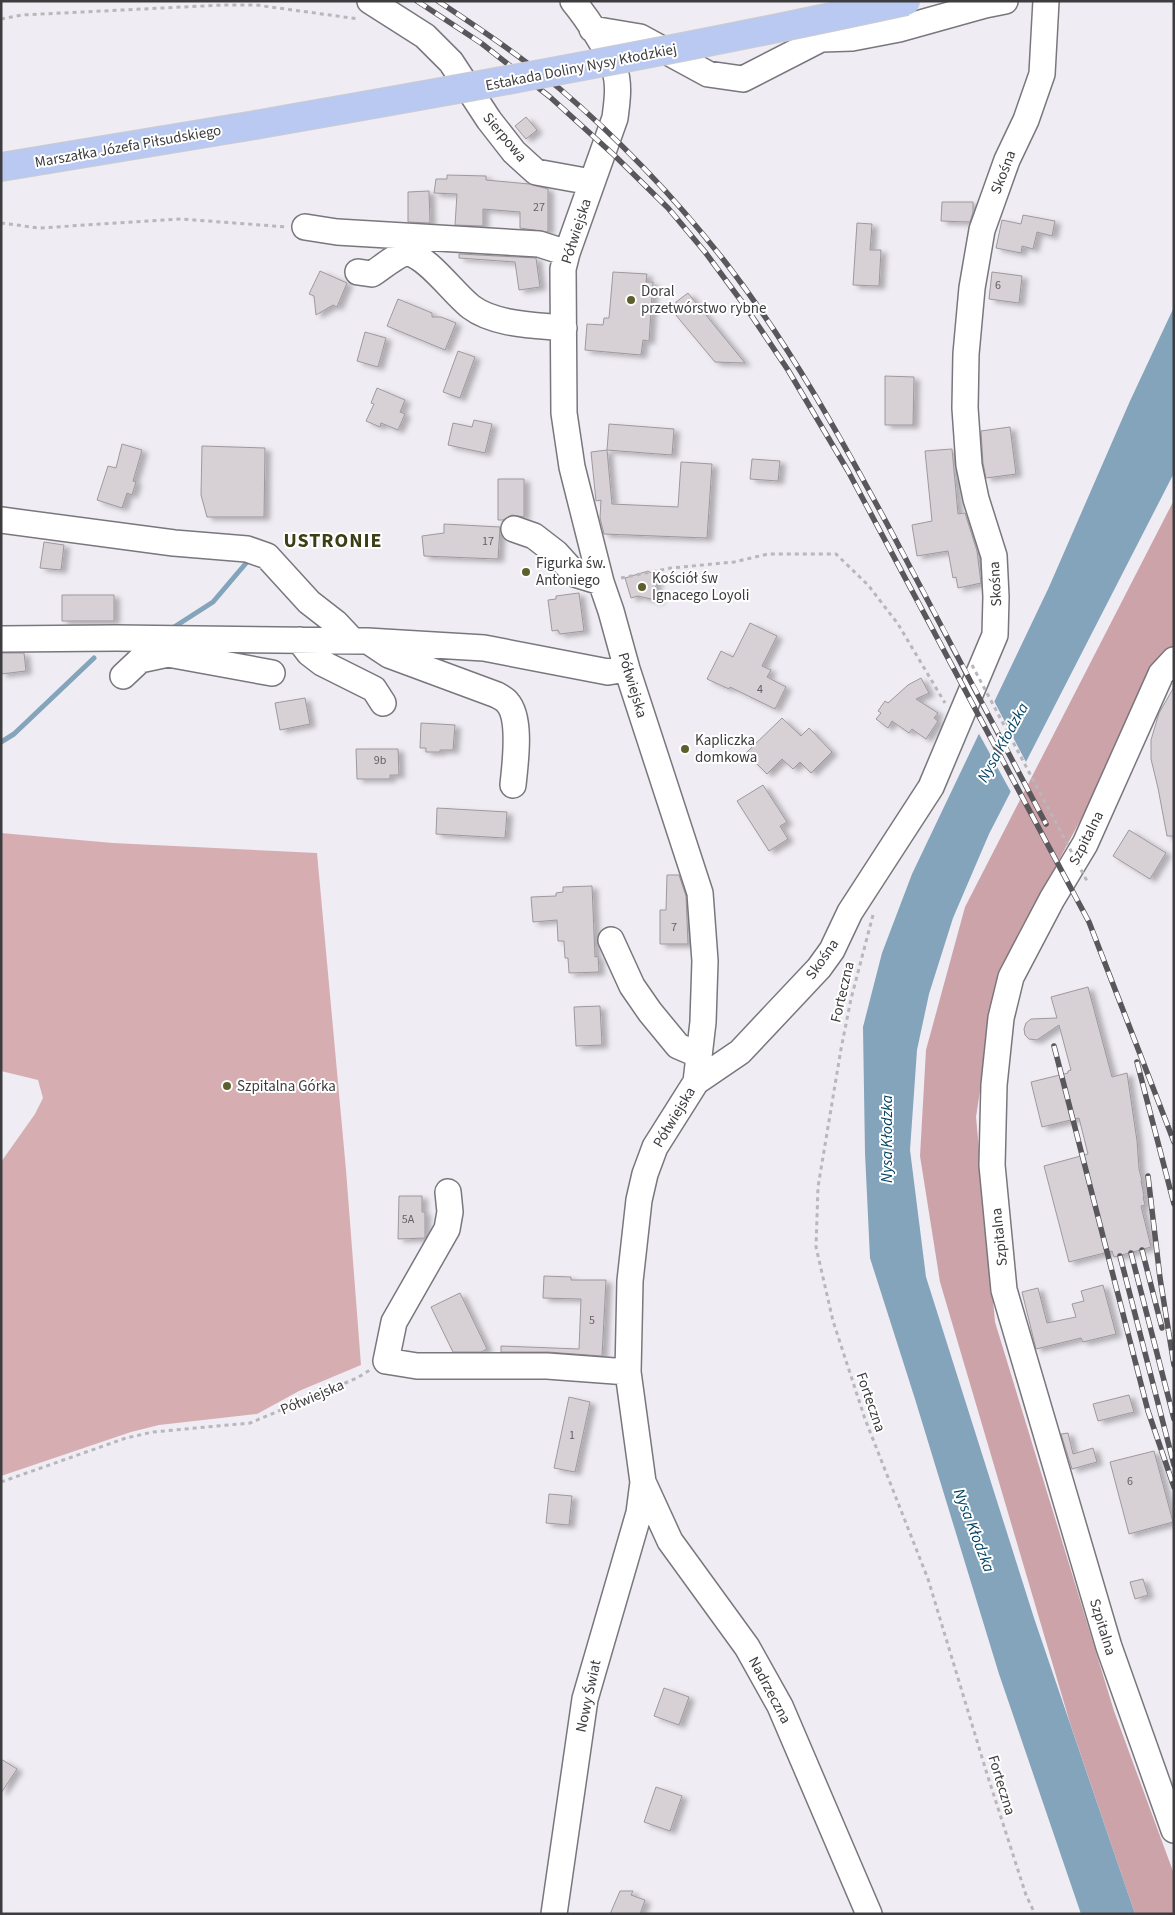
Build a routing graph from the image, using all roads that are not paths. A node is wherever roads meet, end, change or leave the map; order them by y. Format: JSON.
{"nodes":[{"id":1,"x":573,"y":1,"type":"edge"},
{"id":2,"x":906,"y":1,"type":"edge"},
{"id":3,"x":1006,"y":1,"type":"edge"},
{"id":4,"x":1046,"y":1,"type":"edge"},
{"id":5,"x":367,"y":10,"type":"edge"},
{"id":6,"x":592,"y":29,"type":"junction"},
{"id":7,"x":255,"y":125,"type":"joint"},
{"id":8,"x":1,"y":167,"type":"edge"},
{"id":9,"x":591,"y":182,"type":"junction"},
{"id":10,"x":306,"y":227,"type":"road end"},
{"id":11,"x":567,"y":253,"type":"junction"},
{"id":12,"x":358,"y":272,"type":"dead end"},
{"id":13,"x":564,"y":328,"type":"junction"},
{"id":14,"x":1,"y":520,"type":"edge"},
{"id":15,"x":514,"y":529,"type":"dead end"},
{"id":16,"x":601,"y":582,"type":"junction"},
{"id":17,"x":1,"y":639,"type":"edge"},
{"id":18,"x":299,"y":640,"type":"junction"},
{"id":19,"x":360,"y":641,"type":"junction"},
{"id":20,"x":167,"y":646,"type":"junction"},
{"id":21,"x":1174,"y":660,"type":"edge"},
{"id":22,"x":627,"y":670,"type":"junction"},
{"id":23,"x":272,"y":673,"type":"dead end"},
{"id":24,"x":123,"y":676,"type":"dead end"},
{"id":25,"x":383,"y":704,"type":"dead end"},
{"id":26,"x":513,"y":785,"type":"dead end"},
{"id":27,"x":611,"y":940,"type":"dead end"},
{"id":28,"x":699,"y":1055,"type":"junction"},
{"id":29,"x":696,"y":1082,"type":"junction"},
{"id":30,"x":448,"y":1192,"type":"dead end"},
{"id":31,"x":628,"y":1372,"type":"junction"},
{"id":32,"x":643,"y":1482,"type":"junction"},
{"id":33,"x":670,"y":1541,"type":"junction"},
{"id":34,"x":630,"y":1542,"type":"junction"},
{"id":35,"x":1174,"y":1830,"type":"edge"},
{"id":36,"x":554,"y":1914,"type":"edge"},
{"id":37,"x":870,"y":1914,"type":"edge"}],
"edges":[{"from":1,"to":6,"type":"street","name":"Półwiejska"},
{"from":2,"to":7,"type":"highway","name":"Estakada Doliny Nysy Kłodzkiej","bridge":true},
{"from":3,"to":6,"type":"street"},
{"from":4,"to":29,"type":"street","name":"Skośna"},
{"from":5,"to":9,"type":"street","name":"Sierpowa"},
{"from":6,"to":9,"type":"street","name":"Półwiejska"},
{"from":7,"to":8,"type":"highway","name":"Marszałka Józefa Piłsudskiego"},
{"from":9,"to":11,"type":"street","name":"Półwiejska"},
{"from":10,"to":11,"type":"street"},
{"from":11,"to":13,"type":"street","name":"Półwiejska"},
{"from":12,"to":13,"type":"street"},
{"from":13,"to":16,"type":"street","name":"Półwiejska"},
{"from":14,"to":19,"type":"street"},
{"from":15,"to":16,"type":"street"},
{"from":16,"to":22,"type":"street","name":"Półwiejska"},
{"from":17,"to":20,"type":"street"},
{"from":18,"to":19,"type":"street"},
{"from":18,"to":20,"type":"street"},
{"from":18,"to":25,"type":"street"},
{"from":19,"to":22,"type":"street"},
{"from":19,"to":26,"type":"street"},
{"from":20,"to":23,"type":"street"},
{"from":20,"to":24,"type":"street"},
{"from":21,"to":35,"type":"street","name":"Szpitalna"},
{"from":22,"to":28,"type":"street","name":"Półwiejska"},
{"from":27,"to":28,"type":"street"},
{"from":28,"to":29,"type":"street","name":"Półwiejska"},
{"from":29,"to":31,"type":"street","name":"Półwiejska"},
{"from":30,"to":31,"type":"street"},
{"from":31,"to":32,"type":"street","name":"Półwiejska"},
{"from":32,"to":33,"type":"street","name":"Nadrzeczna"},
{"from":32,"to":34,"type":"street","name":"Nowy Świat"},
{"from":33,"to":34,"type":"street"},
{"from":33,"to":37,"type":"street","name":"Nadrzeczna"},
{"from":34,"to":36,"type":"street","name":"Nowy Świat"}]}
